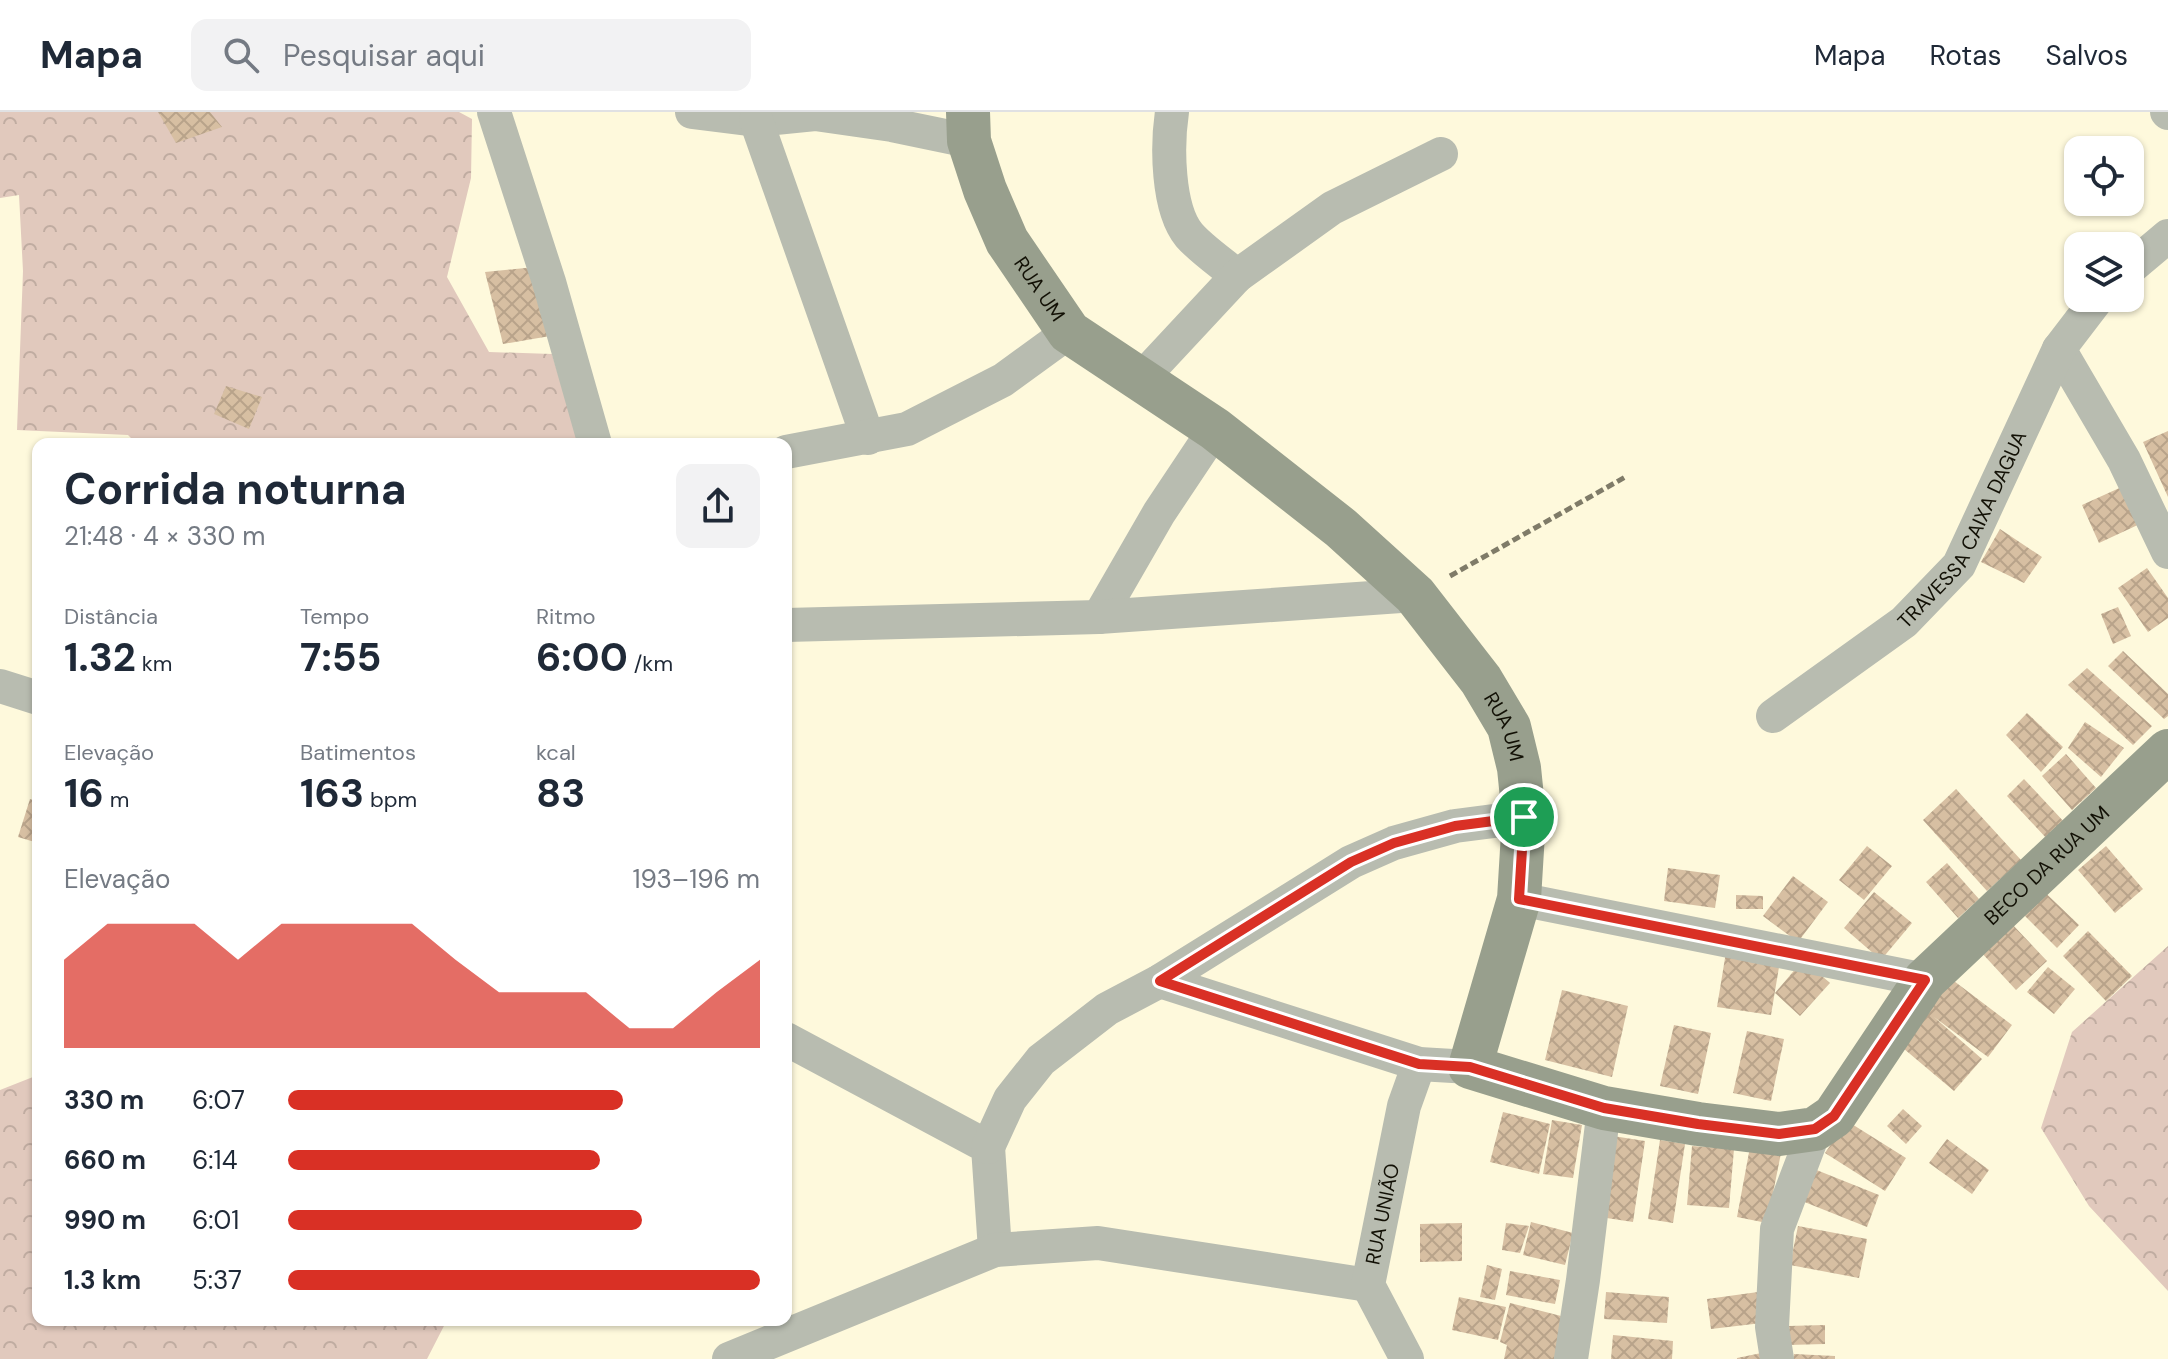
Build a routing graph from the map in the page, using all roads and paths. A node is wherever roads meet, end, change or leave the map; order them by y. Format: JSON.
{"nodes":[{"id":1,"x":494,"y":112,"type":"edge"},
{"id":2,"x":692,"y":112,"type":"edge"},
{"id":3,"x":1172,"y":112,"type":"edge"},
{"id":4,"x":756,"y":120,"type":"junction"},
{"id":5,"x":969,"y":126,"type":"edge"},
{"id":6,"x":1441,"y":154,"type":"dead end"},
{"id":7,"x":2168,"y":236,"type":"edge"},
{"id":8,"x":2144,"y":256,"type":"edge"},
{"id":9,"x":1237,"y":276,"type":"junction"},
{"id":10,"x":2087,"y":312,"type":"edge"},
{"id":11,"x":1069,"y":332,"type":"junction"},
{"id":12,"x":2059,"y":349,"type":"junction"},
{"id":13,"x":1141,"y":379,"type":"junction"},
{"id":14,"x":1215,"y":429,"type":"junction"},
{"id":15,"x":593,"y":438,"type":"edge"},
{"id":16,"x":868,"y":438,"type":"junction"},
{"id":17,"x":792,"y":451,"type":"edge"},
{"id":18,"x":1627,"y":476,"type":"dead end"},
{"id":19,"x":2168,"y":552,"type":"edge"},
{"id":20,"x":1415,"y":595,"type":"junction"},
{"id":21,"x":1099,"y":617,"type":"junction"},
{"id":22,"x":792,"y":625,"type":"edge"},
{"id":23,"x":0,"y":686,"type":"edge"},
{"id":24,"x":32,"y":696,"type":"edge"},
{"id":25,"x":1773,"y":716,"type":"dead end"},
{"id":26,"x":2168,"y":751,"type":"edge"},
{"id":27,"x":1524,"y":817,"type":"junction"},
{"id":28,"x":1519,"y":899,"type":"junction"},
{"id":29,"x":1925,"y":980,"type":"junction"},
{"id":30,"x":1160,"y":981,"type":"junction"},
{"id":31,"x":792,"y":1042,"type":"edge"},
{"id":32,"x":1419,"y":1064,"type":"junction"},
{"id":33,"x":1470,"y":1067,"type":"junction"},
{"id":34,"x":1604,"y":1108,"type":"junction"},
{"id":35,"x":1815,"y":1129,"type":"junction"},
{"id":36,"x":988,"y":1147,"type":"junction"},
{"id":37,"x":995,"y":1250,"type":"junction"},
{"id":38,"x":1368,"y":1285,"type":"junction"},
{"id":39,"x":729,"y":1359,"type":"edge"},
{"id":40,"x":1407,"y":1359,"type":"edge"},
{"id":41,"x":1571,"y":1359,"type":"edge"},
{"id":42,"x":1777,"y":1359,"type":"edge"}],
"edges":[{"from":1,"to":15,"type":"street"},
{"from":2,"to":4,"type":"street"},
{"from":3,"to":9,"type":"street"},
{"from":4,"to":5,"type":"street"},
{"from":4,"to":16,"type":"street"},
{"from":5,"to":11,"type":"street","name":"RUA UM"},
{"from":6,"to":9,"type":"street"},
{"from":7,"to":8,"type":"street"},
{"from":9,"to":13,"type":"street"},
{"from":10,"to":12,"type":"street","name":"TRAVESSA CAIXA DAGUA"},
{"from":11,"to":13,"type":"street","name":"RUA UM"},
{"from":11,"to":16,"type":"street"},
{"from":12,"to":19,"type":"street"},
{"from":12,"to":25,"type":"street","name":"TRAVESSA CAIXA DAGUA"},
{"from":13,"to":14,"type":"street","name":"RUA UM"},
{"from":14,"to":20,"type":"street","name":"RUA UM"},
{"from":14,"to":21,"type":"street"},
{"from":16,"to":17,"type":"street"},
{"from":18,"to":20,"type":"path"},
{"from":20,"to":21,"type":"street"},
{"from":20,"to":27,"type":"street","name":"RUA UM"},
{"from":21,"to":22,"type":"street"},
{"from":23,"to":24,"type":"street"},
{"from":26,"to":29,"type":"street","name":"BECO DA RUA UM"},
{"from":27,"to":28,"type":"street","name":"RUA UM"},
{"from":27,"to":30,"type":"street"},
{"from":28,"to":29,"type":"street"},
{"from":28,"to":33,"type":"street","name":"RUA UM"},
{"from":29,"to":35,"type":"street"},
{"from":30,"to":32,"type":"street"},
{"from":30,"to":36,"type":"street"},
{"from":31,"to":36,"type":"street"},
{"from":32,"to":33,"type":"street"},
{"from":32,"to":38,"type":"street","name":"RUA UNIÃO"},
{"from":33,"to":34,"type":"street"},
{"from":34,"to":35,"type":"street"},
{"from":34,"to":41,"type":"street"},
{"from":35,"to":42,"type":"street"},
{"from":36,"to":37,"type":"street"},
{"from":37,"to":38,"type":"street"},
{"from":37,"to":39,"type":"street"},
{"from":38,"to":40,"type":"street","name":"RUA UNIÃO"}]}
